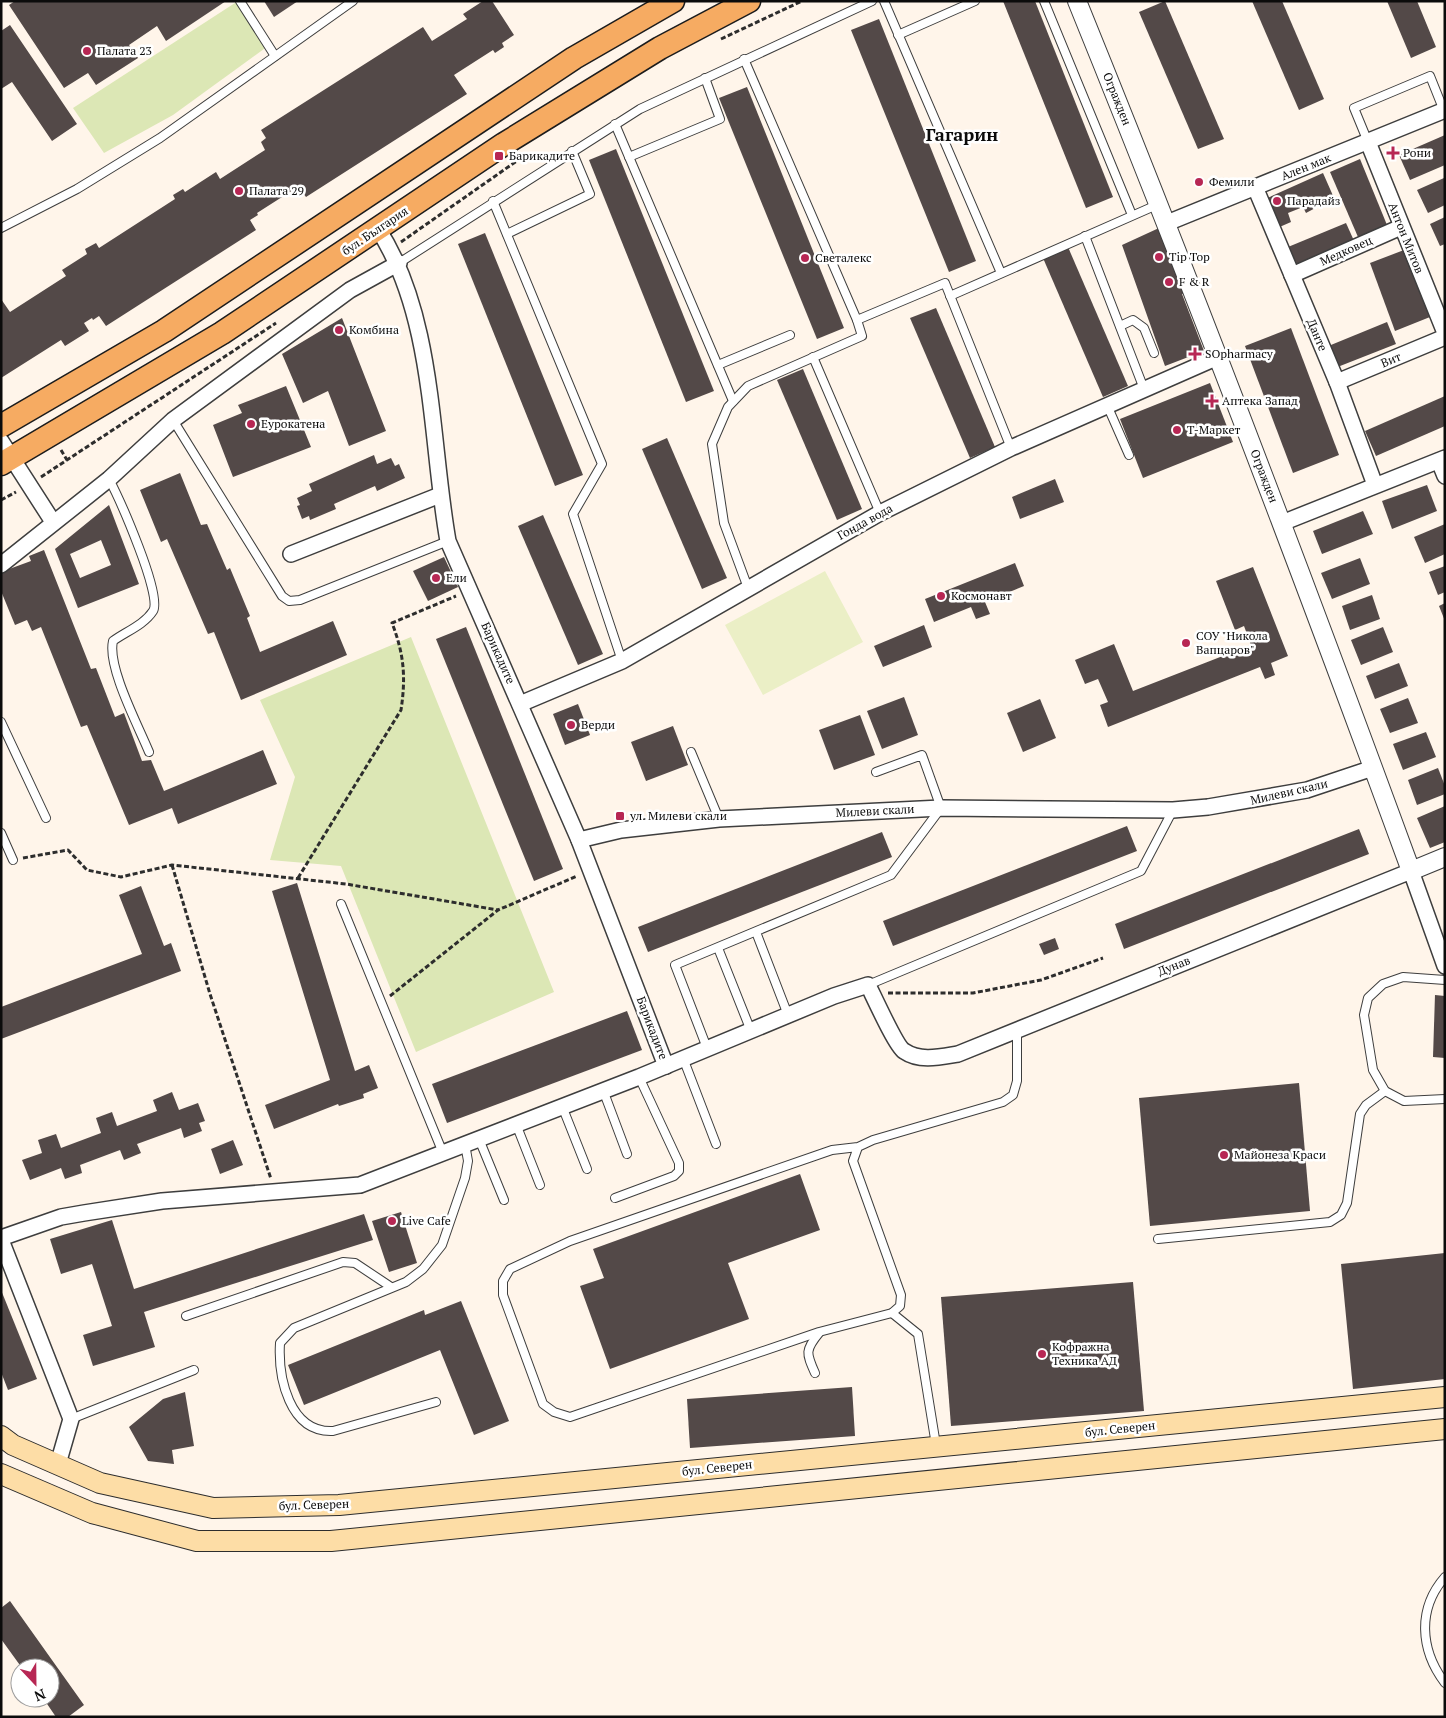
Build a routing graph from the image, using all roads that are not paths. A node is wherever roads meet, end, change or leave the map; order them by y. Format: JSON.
{"nodes":[{"id":1,"x":240,"y":1,"type":"edge"},
{"id":2,"x":353,"y":1,"type":"edge"},
{"id":3,"x":673,"y":1,"type":"edge"},
{"id":4,"x":749,"y":1,"type":"edge"},
{"id":5,"x":872,"y":1,"type":"edge"},
{"id":6,"x":884,"y":1,"type":"edge"},
{"id":7,"x":975,"y":1,"type":"edge"},
{"id":8,"x":1044,"y":1,"type":"edge"},
{"id":9,"x":1077,"y":1,"type":"edge"},
{"id":10,"x":898,"y":35,"type":"junction"},
{"id":11,"x":275,"y":56,"type":"junction"},
{"id":12,"x":744,"y":59,"type":"junction"},
{"id":13,"x":705,"y":78,"type":"junction"},
{"id":14,"x":1444,"y":110,"type":"edge"},
{"id":15,"x":615,"y":124,"type":"junction"},
{"id":16,"x":1368,"y":142,"type":"junction"},
{"id":17,"x":572,"y":151,"type":"junction"},
{"id":18,"x":629,"y":157,"type":"junction"},
{"id":19,"x":1255,"y":187,"type":"junction"},
{"id":20,"x":493,"y":201,"type":"junction"},
{"id":21,"x":1159,"y":204,"type":"junction"},
{"id":22,"x":1132,"y":215,"type":"junction"},
{"id":23,"x":1167,"y":223,"type":"junction"},
{"id":24,"x":1401,"y":227,"type":"junction"},
{"id":25,"x":1,"y":228,"type":"edge"},
{"id":26,"x":378,"y":229,"type":"junction"},
{"id":27,"x":507,"y":234,"type":"junction"},
{"id":28,"x":1084,"y":236,"type":"junction"},
{"id":29,"x":399,"y":263,"type":"junction"},
{"id":30,"x":1001,"y":273,"type":"junction"},
{"id":31,"x":1292,"y":275,"type":"junction"},
{"id":32,"x":950,"y":296,"type":"junction"},
{"id":33,"x":857,"y":320,"type":"junction"},
{"id":34,"x":1120,"y":326,"type":"junction"},
{"id":35,"x":790,"y":334,"type":"dead end"},
{"id":36,"x":1445,"y":335,"type":"edge"},
{"id":37,"x":1154,"y":353,"type":"dead end"},
{"id":38,"x":814,"y":357,"type":"junction"},
{"id":39,"x":1218,"y":358,"type":"junction"},
{"id":40,"x":718,"y":365,"type":"junction"},
{"id":41,"x":1337,"y":382,"type":"junction"},
{"id":42,"x":1144,"y":389,"type":"junction"},
{"id":43,"x":733,"y":401,"type":"junction"},
{"id":44,"x":1107,"y":405,"type":"junction"},
{"id":45,"x":172,"y":420,"type":"junction"},
{"id":46,"x":1,"y":426,"type":"edge"},
{"id":47,"x":1011,"y":448,"type":"junction"},
{"id":48,"x":5,"y":454,"type":"edge"},
{"id":49,"x":1129,"y":455,"type":"dead end"},
{"id":50,"x":1442,"y":459,"type":"edge"},
{"id":51,"x":1445,"y":476,"type":"edge"},
{"id":52,"x":108,"y":479,"type":"junction"},
{"id":53,"x":1375,"y":485,"type":"junction"},
{"id":54,"x":440,"y":495,"type":"junction"},
{"id":55,"x":880,"y":513,"type":"junction"},
{"id":56,"x":53,"y":522,"type":"junction"},
{"id":57,"x":1282,"y":523,"type":"junction"},
{"id":58,"x":448,"y":541,"type":"junction"},
{"id":59,"x":290,"y":554,"type":"dead end"},
{"id":60,"x":1,"y":565,"type":"edge"},
{"id":61,"x":748,"y":588,"type":"junction"},
{"id":62,"x":622,"y":661,"type":"junction"},
{"id":63,"x":520,"y":704,"type":"junction"},
{"id":64,"x":1,"y":722,"type":"edge"},
{"id":65,"x":150,"y":752,"type":"dead end"},
{"id":66,"x":691,"y":752,"type":"dead end"},
{"id":67,"x":1373,"y":768,"type":"junction"},
{"id":68,"x":876,"y":772,"type":"dead end"},
{"id":69,"x":941,"y":808,"type":"junction"},
{"id":70,"x":1173,"y":810,"type":"junction"},
{"id":71,"x":46,"y":818,"type":"dead end"},
{"id":72,"x":719,"y":819,"type":"junction"},
{"id":73,"x":1,"y":833,"type":"edge"},
{"id":74,"x":580,"y":840,"type":"junction"},
{"id":75,"x":1445,"y":857,"type":"edge"},
{"id":76,"x":13,"y":860,"type":"road end"},
{"id":77,"x":1411,"y":871,"type":"junction"},
{"id":78,"x":342,"y":904,"type":"dead end"},
{"id":79,"x":756,"y":932,"type":"junction"},
{"id":80,"x":718,"y":948,"type":"junction"},
{"id":81,"x":1445,"y":966,"type":"edge"},
{"id":82,"x":1445,"y":980,"type":"edge"},
{"id":83,"x":868,"y":985,"type":"junction"},
{"id":84,"x":788,"y":1015,"type":"junction"},
{"id":85,"x":1017,"y":1030,"type":"junction"},
{"id":86,"x":751,"y":1031,"type":"junction"},
{"id":87,"x":707,"y":1048,"type":"junction"},
{"id":88,"x":683,"y":1058,"type":"junction"},
{"id":89,"x":666,"y":1066,"type":"junction"},
{"id":90,"x":639,"y":1077,"type":"junction"},
{"id":91,"x":603,"y":1090,"type":"junction"},
{"id":92,"x":1385,"y":1091,"type":"junction"},
{"id":93,"x":1445,"y":1099,"type":"edge"},
{"id":94,"x":562,"y":1106,"type":"junction"},
{"id":95,"x":516,"y":1124,"type":"junction"},
{"id":96,"x":472,"y":1141,"type":"junction"},
{"id":97,"x":716,"y":1144,"type":"dead end"},
{"id":98,"x":858,"y":1147,"type":"junction"},
{"id":99,"x":443,"y":1153,"type":"junction"},
{"id":100,"x":627,"y":1154,"type":"dead end"},
{"id":101,"x":587,"y":1169,"type":"dead end"},
{"id":102,"x":540,"y":1185,"type":"dead end"},
{"id":103,"x":615,"y":1198,"type":"dead end"},
{"id":104,"x":504,"y":1200,"type":"dead end"},
{"id":105,"x":1,"y":1239,"type":"edge"},
{"id":106,"x":1158,"y":1239,"type":"dead end"},
{"id":107,"x":391,"y":1287,"type":"junction"},
{"id":108,"x":892,"y":1313,"type":"junction"},
{"id":109,"x":186,"y":1316,"type":"dead end"},
{"id":110,"x":819,"y":1332,"type":"junction"},
{"id":111,"x":194,"y":1370,"type":"dead end"},
{"id":112,"x":815,"y":1373,"type":"dead end"},
{"id":113,"x":1445,"y":1397,"type":"edge"},
{"id":114,"x":436,"y":1402,"type":"dead end"},
{"id":115,"x":71,"y":1419,"type":"junction"},
{"id":116,"x":1445,"y":1430,"type":"edge"},
{"id":117,"x":1,"y":1436,"type":"edge"},
{"id":118,"x":937,"y":1447,"type":"junction"},
{"id":119,"x":58,"y":1464,"type":"junction"},
{"id":120,"x":1,"y":1474,"type":"edge"},
{"id":121,"x":1445,"y":1576,"type":"edge"},
{"id":122,"x":1445,"y":1683,"type":"edge"}],
"edges":[{"from":1,"to":11,"type":"lane"},
{"from":2,"to":11,"type":"lane"},
{"from":3,"to":46,"type":"main road"},
{"from":4,"to":26,"type":"main road","name":"бул. България"},
{"from":5,"to":12,"type":"lane"},
{"from":6,"to":10,"type":"lane"},
{"from":7,"to":10,"type":"lane"},
{"from":8,"to":22,"type":"lane"},
{"from":9,"to":21,"type":"street","name":"Огражден"},
{"from":10,"to":30,"type":"lane"},
{"from":11,"to":25,"type":"lane"},
{"from":12,"to":13,"type":"lane"},
{"from":12,"to":33,"type":"lane"},
{"from":13,"to":15,"type":"lane"},
{"from":13,"to":18,"type":"lane"},
{"from":14,"to":16,"type":"street","name":"Ален мак"},
{"from":14,"to":16,"type":"lane"},
{"from":15,"to":17,"type":"lane"},
{"from":15,"to":18,"type":"lane"},
{"from":16,"to":19,"type":"street","name":"Ален мак"},
{"from":16,"to":24,"type":"street","name":"Антон Митов"},
{"from":17,"to":20,"type":"lane"},
{"from":17,"to":27,"type":"lane"},
{"from":18,"to":40,"type":"lane"},
{"from":19,"to":23,"type":"street","name":"Ален мак"},
{"from":19,"to":31,"type":"street","name":"Данте"},
{"from":20,"to":27,"type":"lane"},
{"from":20,"to":29,"type":"lane"},
{"from":21,"to":22,"type":"lane"},
{"from":21,"to":23,"type":"street","name":"Огражден"},
{"from":22,"to":28,"type":"lane"},
{"from":23,"to":39,"type":"street","name":"Огражден"},
{"from":24,"to":31,"type":"street","name":"Медковец"},
{"from":24,"to":36,"type":"street","name":"Антон Митов"},
{"from":26,"to":29,"type":"street","name":"Барикадите"},
{"from":26,"to":48,"type":"main road","name":"бул. България"},
{"from":27,"to":62,"type":"lane"},
{"from":28,"to":30,"type":"lane"},
{"from":28,"to":34,"type":"lane"},
{"from":29,"to":45,"type":"street"},
{"from":29,"to":54,"type":"street","name":"Барикадите"},
{"from":30,"to":32,"type":"lane"},
{"from":31,"to":41,"type":"street","name":"Данте"},
{"from":32,"to":33,"type":"lane"},
{"from":32,"to":47,"type":"lane"},
{"from":33,"to":38,"type":"lane"},
{"from":34,"to":37,"type":"lane"},
{"from":34,"to":42,"type":"lane"},
{"from":35,"to":40,"type":"lane"},
{"from":36,"to":41,"type":"street","name":"Вит"},
{"from":38,"to":43,"type":"lane"},
{"from":38,"to":55,"type":"lane"},
{"from":39,"to":42,"type":"street","name":"Гонда вода"},
{"from":39,"to":57,"type":"street","name":"Огражден"},
{"from":40,"to":43,"type":"lane"},
{"from":41,"to":53,"type":"street","name":"Данте"},
{"from":42,"to":44,"type":"street","name":"Гонда вода"},
{"from":43,"to":61,"type":"lane"},
{"from":44,"to":47,"type":"street","name":"Гонда вода"},
{"from":44,"to":49,"type":"lane"},
{"from":45,"to":52,"type":"street"},
{"from":45,"to":58,"type":"lane"},
{"from":47,"to":55,"type":"street","name":"Гонда вода"},
{"from":48,"to":56,"type":"street"},
{"from":50,"to":51,"type":"street"},
{"from":50,"to":53,"type":"street"},
{"from":52,"to":56,"type":"street"},
{"from":52,"to":65,"type":"lane"},
{"from":53,"to":57,"type":"street"},
{"from":54,"to":58,"type":"street","name":"Барикадите"},
{"from":54,"to":59,"type":"street"},
{"from":55,"to":61,"type":"street","name":"Гонда вода"},
{"from":56,"to":60,"type":"street"},
{"from":57,"to":67,"type":"street","name":"Огражден"},
{"from":58,"to":63,"type":"street","name":"Барикадите"},
{"from":61,"to":62,"type":"street","name":"Гонда вода"},
{"from":62,"to":63,"type":"street","name":"Гонда вода"},
{"from":63,"to":74,"type":"street","name":"Барикадите"},
{"from":64,"to":71,"type":"lane"},
{"from":66,"to":72,"type":"lane"},
{"from":67,"to":70,"type":"street","name":"Милеви скали"},
{"from":67,"to":77,"type":"street","name":"Огражден"},
{"from":68,"to":69,"type":"lane"},
{"from":69,"to":70,"type":"street","name":"Милеви скали"},
{"from":69,"to":72,"type":"street","name":"Милеви скали"},
{"from":69,"to":79,"type":"lane"},
{"from":70,"to":83,"type":"lane"},
{"from":72,"to":74,"type":"street","name":"Милеви скали"},
{"from":73,"to":76,"type":"lane"},
{"from":74,"to":89,"type":"street","name":"Барикадите"},
{"from":75,"to":77,"type":"street","name":"Дунав"},
{"from":77,"to":81,"type":"street"},
{"from":77,"to":85,"type":"street","name":"Дунав"},
{"from":78,"to":99,"type":"lane"},
{"from":79,"to":80,"type":"lane"},
{"from":79,"to":84,"type":"lane"},
{"from":80,"to":86,"type":"lane"},
{"from":80,"to":87,"type":"lane"},
{"from":82,"to":92,"type":"lane"},
{"from":83,"to":84,"type":"street"},
{"from":83,"to":85,"type":"street","name":"Дунав"},
{"from":84,"to":86,"type":"street"},
{"from":85,"to":98,"type":"lane"},
{"from":86,"to":87,"type":"street"},
{"from":87,"to":88,"type":"street"},
{"from":88,"to":89,"type":"street"},
{"from":88,"to":97,"type":"lane"},
{"from":89,"to":90,"type":"street"},
{"from":90,"to":91,"type":"street"},
{"from":90,"to":103,"type":"lane"},
{"from":91,"to":94,"type":"street"},
{"from":91,"to":100,"type":"lane"},
{"from":92,"to":93,"type":"lane"},
{"from":92,"to":106,"type":"lane"},
{"from":94,"to":95,"type":"street"},
{"from":94,"to":101,"type":"lane"},
{"from":95,"to":96,"type":"street"},
{"from":95,"to":102,"type":"lane"},
{"from":96,"to":99,"type":"street"},
{"from":96,"to":104,"type":"lane"},
{"from":96,"to":107,"type":"lane"},
{"from":98,"to":108,"type":"lane"},
{"from":98,"to":110,"type":"lane"},
{"from":99,"to":105,"type":"street"},
{"from":105,"to":115,"type":"street"},
{"from":107,"to":109,"type":"lane"},
{"from":107,"to":114,"type":"lane"},
{"from":108,"to":110,"type":"lane"},
{"from":108,"to":118,"type":"lane"},
{"from":110,"to":112,"type":"lane"},
{"from":111,"to":115,"type":"lane"},
{"from":113,"to":118,"type":"main road","name":"бул. Северен"},
{"from":115,"to":119,"type":"street"},
{"from":116,"to":120,"type":"main road"},
{"from":117,"to":119,"type":"main road","name":"бул. Северен"},
{"from":118,"to":119,"type":"main road","name":"бул. Северен"},
{"from":121,"to":122,"type":"lane"}]}
